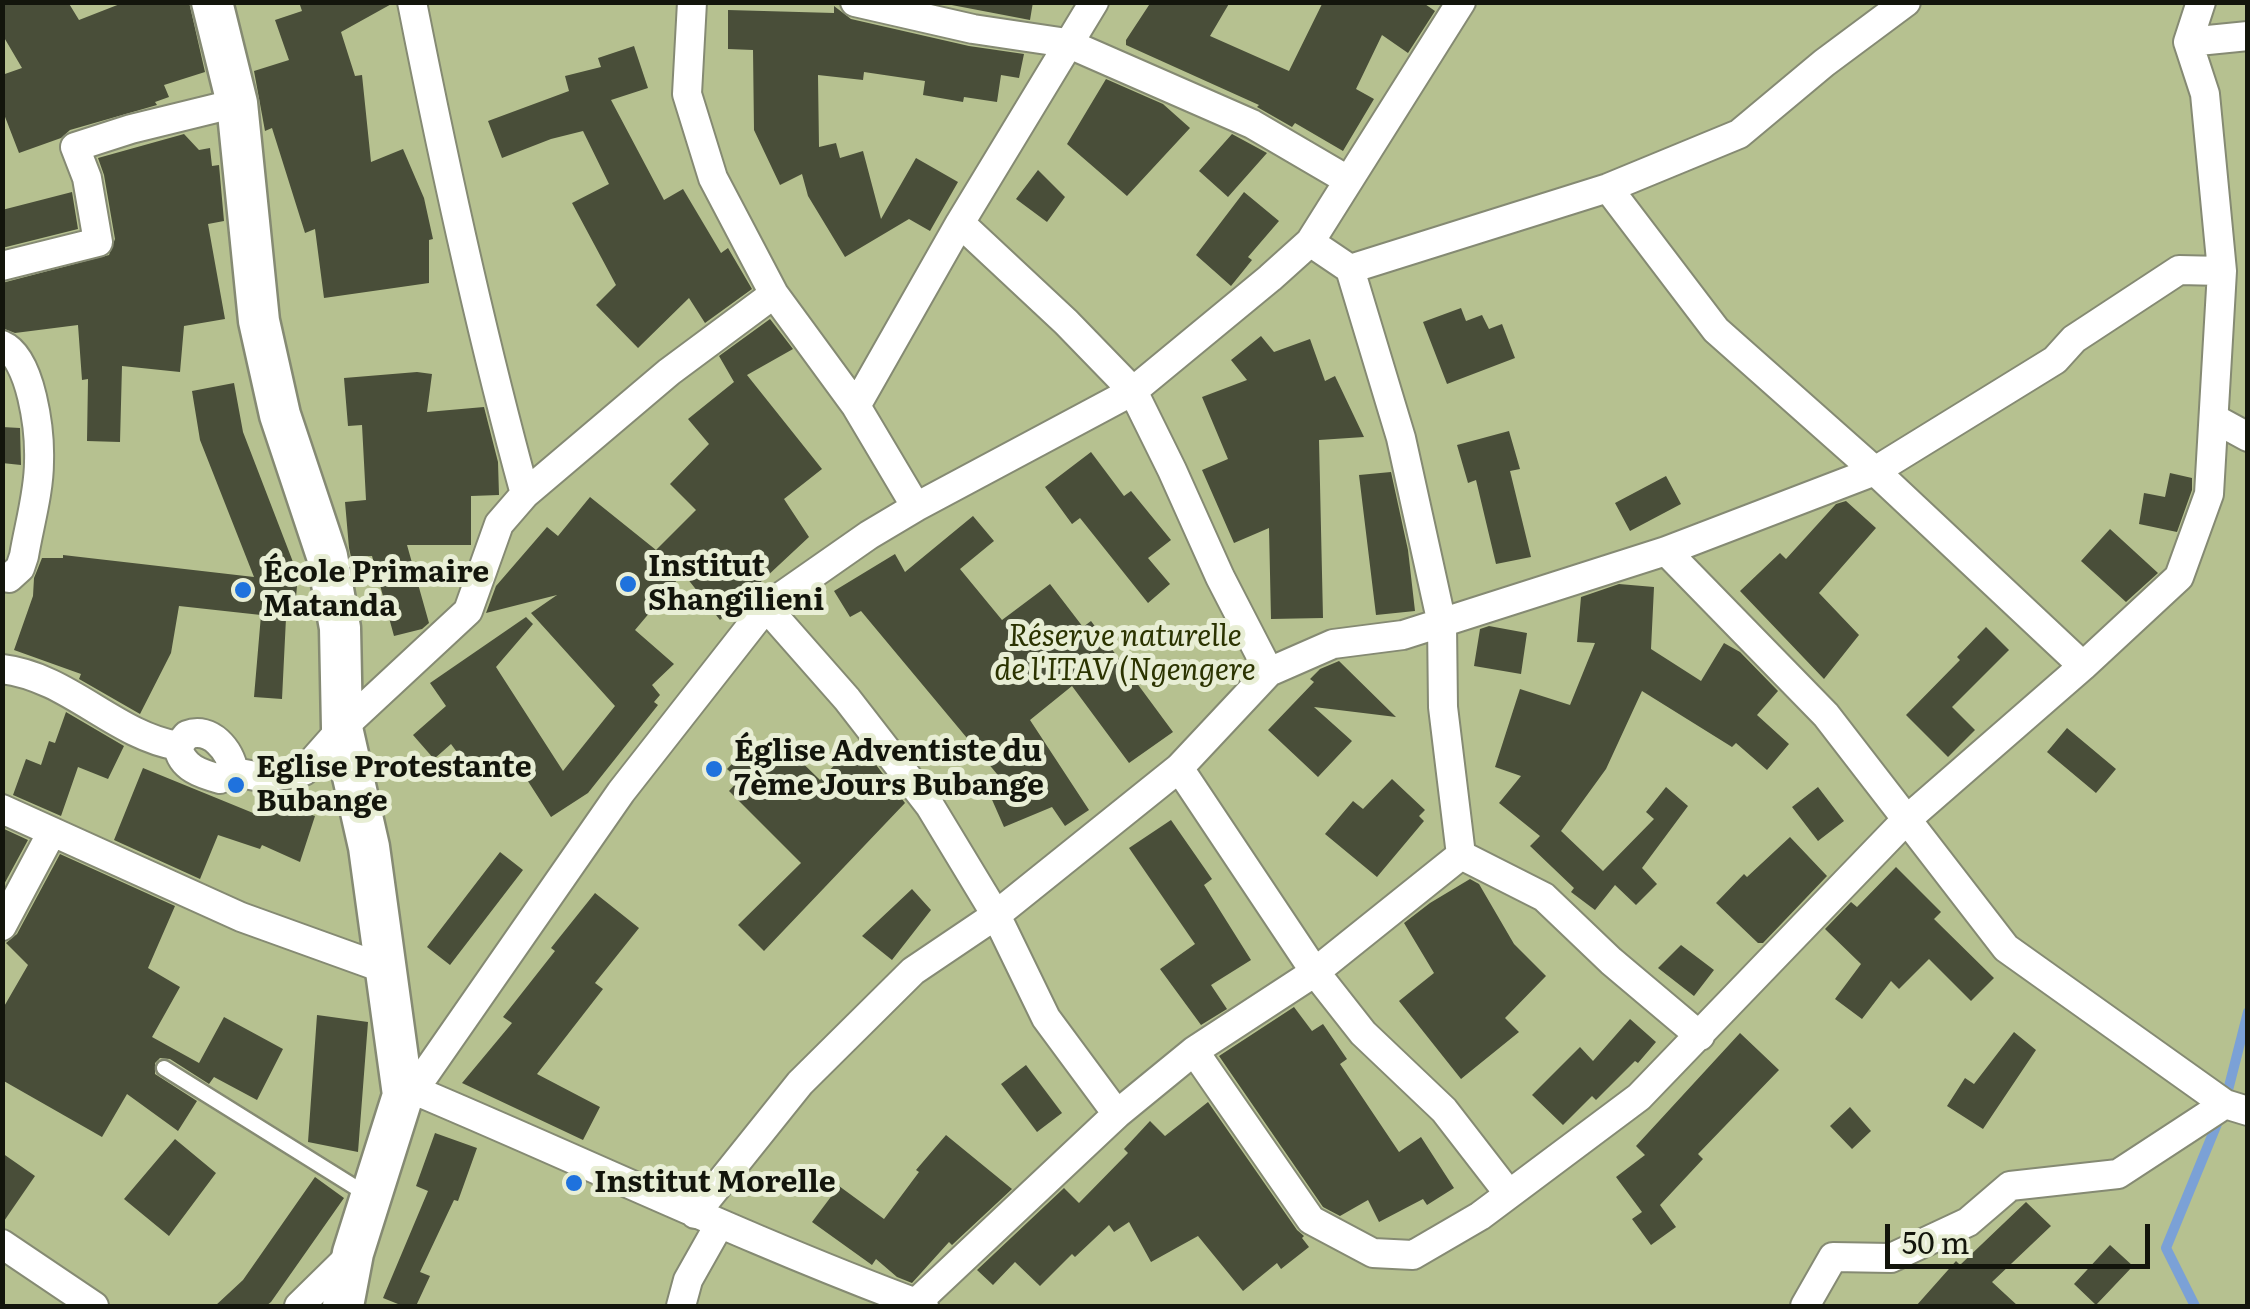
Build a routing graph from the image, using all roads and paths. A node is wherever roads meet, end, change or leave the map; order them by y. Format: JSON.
{"nodes":[{"id":1,"x":212,"y":2,"type":"edge"},
{"id":2,"x":412,"y":2,"type":"edge"},
{"id":3,"x":692,"y":2,"type":"edge"},
{"id":4,"x":855,"y":2,"type":"edge"},
{"id":5,"x":1094,"y":2,"type":"edge"},
{"id":6,"x":1461,"y":2,"type":"edge"},
{"id":7,"x":1906,"y":2,"type":"edge"},
{"id":8,"x":2201,"y":2,"type":"edge"},
{"id":9,"x":2248,"y":36,"type":"edge"},
{"id":10,"x":1067,"y":42,"type":"junction"},
{"id":11,"x":2188,"y":42,"type":"junction"},
{"id":12,"x":237,"y":103,"type":"junction"},
{"id":13,"x":1346,"y":180,"type":"junction"},
{"id":14,"x":1608,"y":188,"type":"junction"},
{"id":15,"x":960,"y":223,"type":"junction"},
{"id":16,"x":1310,"y":242,"type":"junction"},
{"id":17,"x":2,"y":266,"type":"edge"},
{"id":18,"x":1350,"y":268,"type":"junction"},
{"id":19,"x":2222,"y":271,"type":"junction"},
{"id":20,"x":774,"y":294,"type":"junction"},
{"id":21,"x":2,"y":345,"type":"edge"},
{"id":22,"x":1133,"y":390,"type":"junction"},
{"id":23,"x":856,"y":406,"type":"junction"},
{"id":24,"x":2215,"y":419,"type":"junction"},
{"id":25,"x":2248,"y":436,"type":"edge"},
{"id":26,"x":1875,"y":471,"type":"junction"},
{"id":27,"x":525,"y":494,"type":"junction"},
{"id":28,"x":916,"y":507,"type":"junction"},
{"id":29,"x":1666,"y":551,"type":"junction"},
{"id":30,"x":2,"y":578,"type":"edge"},
{"id":31,"x":766,"y":607,"type":"junction"},
{"id":32,"x":1442,"y":624,"type":"junction"},
{"id":33,"x":2083,"y":666,"type":"junction"},
{"id":34,"x":2,"y":669,"type":"edge"},
{"id":35,"x":1269,"y":672,"type":"junction"},
{"id":36,"x":342,"y":728,"type":"junction"},
{"id":37,"x":1179,"y":768,"type":"junction"},
{"id":38,"x":2,"y":809,"type":"edge"},
{"id":39,"x":1905,"y":821,"type":"junction"},
{"id":40,"x":52,"y":832,"type":"junction"},
{"id":41,"x":1461,"y":855,"type":"junction"},
{"id":42,"x":996,"y":916,"type":"junction"},
{"id":43,"x":2,"y":926,"type":"edge"},
{"id":44,"x":388,"y":970,"type":"junction"},
{"id":45,"x":1315,"y":972,"type":"junction"},
{"id":46,"x":1700,"y":1036,"type":"junction"},
{"id":47,"x":1194,"y":1051,"type":"junction"},
{"id":48,"x":164,"y":1068,"type":"dead end"},
{"id":49,"x":408,"y":1092,"type":"junction"},
{"id":50,"x":2236,"y":1107,"type":"edge"},
{"id":51,"x":1117,"y":1114,"type":"junction"},
{"id":52,"x":1509,"y":1194,"type":"junction"},
{"id":53,"x":370,"y":1197,"type":"junction"},
{"id":54,"x":707,"y":1220,"type":"junction"},
{"id":55,"x":2,"y":1244,"type":"edge"},
{"id":56,"x":353,"y":1253,"type":"junction"},
{"id":57,"x":920,"y":1305,"type":"edge"},
{"id":58,"x":94,"y":1306,"type":"edge"},
{"id":59,"x":299,"y":1306,"type":"edge"},
{"id":60,"x":343,"y":1306,"type":"edge"},
{"id":61,"x":681,"y":1306,"type":"edge"},
{"id":62,"x":1805,"y":1306,"type":"edge"}],
"edges":[{"from":1,"to":12,"type":"street"},
{"from":2,"to":27,"type":"street"},
{"from":3,"to":20,"type":"street"},
{"from":4,"to":10,"type":"street"},
{"from":5,"to":10,"type":"street"},
{"from":6,"to":13,"type":"street"},
{"from":7,"to":14,"type":"street"},
{"from":8,"to":11,"type":"street"},
{"from":9,"to":11,"type":"street"},
{"from":10,"to":13,"type":"street"},
{"from":10,"to":15,"type":"street"},
{"from":11,"to":19,"type":"street"},
{"from":12,"to":17,"type":"street"},
{"from":12,"to":36,"type":"street"},
{"from":13,"to":16,"type":"street"},
{"from":14,"to":18,"type":"street"},
{"from":14,"to":26,"type":"street"},
{"from":15,"to":22,"type":"street"},
{"from":15,"to":23,"type":"street"},
{"from":16,"to":18,"type":"street"},
{"from":16,"to":22,"type":"street"},
{"from":18,"to":32,"type":"street"},
{"from":19,"to":24,"type":"street"},
{"from":19,"to":26,"type":"street"},
{"from":20,"to":23,"type":"street"},
{"from":20,"to":27,"type":"street"},
{"from":21,"to":30,"type":"street"},
{"from":22,"to":28,"type":"street"},
{"from":22,"to":35,"type":"street"},
{"from":23,"to":28,"type":"street"},
{"from":24,"to":25,"type":"street"},
{"from":24,"to":33,"type":"street"},
{"from":26,"to":29,"type":"street"},
{"from":26,"to":33,"type":"street"},
{"from":27,"to":36,"type":"street"},
{"from":28,"to":31,"type":"street"},
{"from":29,"to":32,"type":"street"},
{"from":29,"to":39,"type":"street"},
{"from":31,"to":42,"type":"street"},
{"from":31,"to":49,"type":"street"},
{"from":32,"to":35,"type":"street"},
{"from":32,"to":41,"type":"street"},
{"from":33,"to":39,"type":"street"},
{"from":34,"to":36,"type":"street"},
{"from":35,"to":37,"type":"street"},
{"from":36,"to":44,"type":"street"},
{"from":37,"to":42,"type":"street"},
{"from":37,"to":45,"type":"street"},
{"from":38,"to":40,"type":"street"},
{"from":39,"to":46,"type":"street"},
{"from":39,"to":50,"type":"street"},
{"from":40,"to":43,"type":"street"},
{"from":40,"to":44,"type":"street"},
{"from":41,"to":45,"type":"street"},
{"from":41,"to":46,"type":"street"},
{"from":42,"to":51,"type":"street"},
{"from":42,"to":54,"type":"street"},
{"from":44,"to":49,"type":"street"},
{"from":45,"to":47,"type":"street"},
{"from":45,"to":52,"type":"street"},
{"from":46,"to":52,"type":"street"},
{"from":47,"to":51,"type":"street"},
{"from":47,"to":52,"type":"street"},
{"from":48,"to":53,"type":"lane"},
{"from":49,"to":53,"type":"street"},
{"from":49,"to":54,"type":"street"},
{"from":50,"to":62,"type":"street"},
{"from":51,"to":57,"type":"street"},
{"from":53,"to":56,"type":"street"},
{"from":54,"to":57,"type":"street"},
{"from":54,"to":61,"type":"street"},
{"from":55,"to":58,"type":"street"},
{"from":56,"to":59,"type":"street"},
{"from":56,"to":60,"type":"street"}]}
